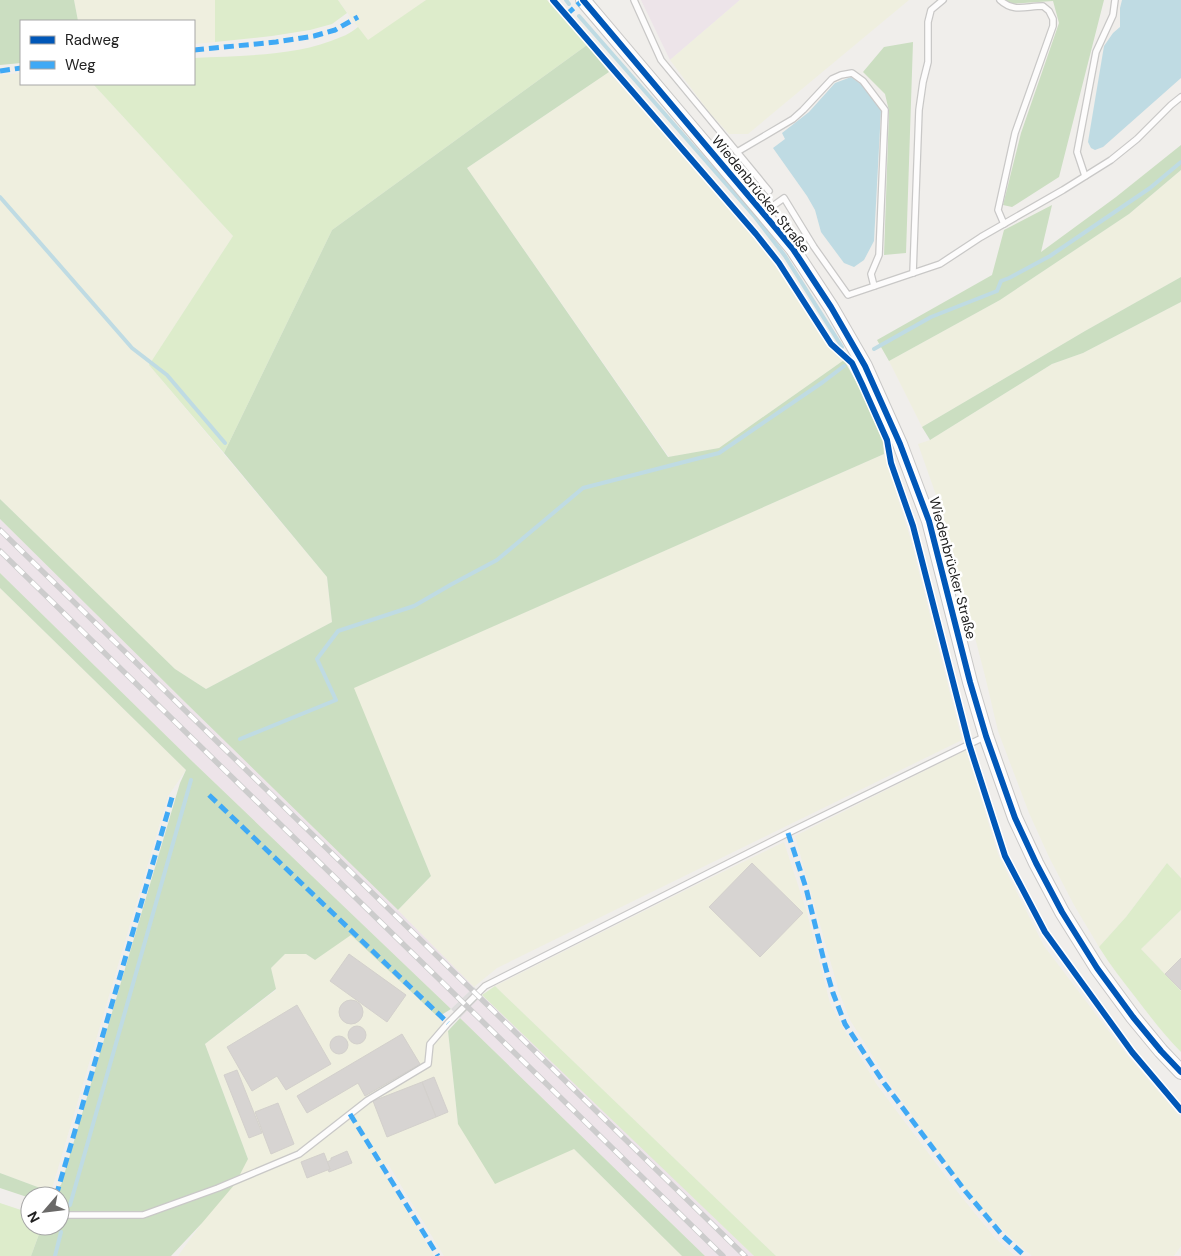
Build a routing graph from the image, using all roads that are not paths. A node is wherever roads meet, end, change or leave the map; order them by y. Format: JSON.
{"nodes":[{"id":1,"x":583,"y":0,"type":"edge"},
{"id":2,"x":634,"y":0,"type":"edge"},
{"id":3,"x":943,"y":0,"type":"edge"},
{"id":4,"x":1000,"y":0,"type":"edge"},
{"id":5,"x":1115,"y":0,"type":"edge"},
{"id":6,"x":1181,"y":97,"type":"edge"},
{"id":7,"x":737,"y":152,"type":"junction"},
{"id":8,"x":1085,"y":176,"type":"junction"},
{"id":9,"x":769,"y":191,"type":"dead end"},
{"id":10,"x":763,"y":212,"type":"junction"},
{"id":11,"x":1004,"y":224,"type":"junction"},
{"id":12,"x":912,"y":273,"type":"junction"},
{"id":13,"x":874,"y":286,"type":"junction"},
{"id":14,"x":986,"y":736,"type":"junction"},
{"id":15,"x":1181,"y":1072,"type":"edge"},
{"id":16,"x":70,"y":1215,"type":"edge"}],
"edges":[{"from":1,"to":10,"type":"street","name":"Wiedenbrücker Straße"},
{"from":2,"to":7,"type":"lane"},
{"from":3,"to":12,"type":"lane"},
{"from":4,"to":11,"type":"lane"},
{"from":5,"to":8,"type":"lane"},
{"from":6,"to":8,"type":"lane"},
{"from":7,"to":9,"type":"lane"},
{"from":7,"to":13,"type":"lane"},
{"from":8,"to":11,"type":"lane"},
{"from":10,"to":13,"type":"lane"},
{"from":10,"to":14,"type":"street","name":"Wiedenbrücker Straße"},
{"from":11,"to":12,"type":"lane"},
{"from":12,"to":13,"type":"lane"},
{"from":14,"to":15,"type":"street","name":"Wiedenbrücker Straße"},
{"from":14,"to":16,"type":"lane"}]}
